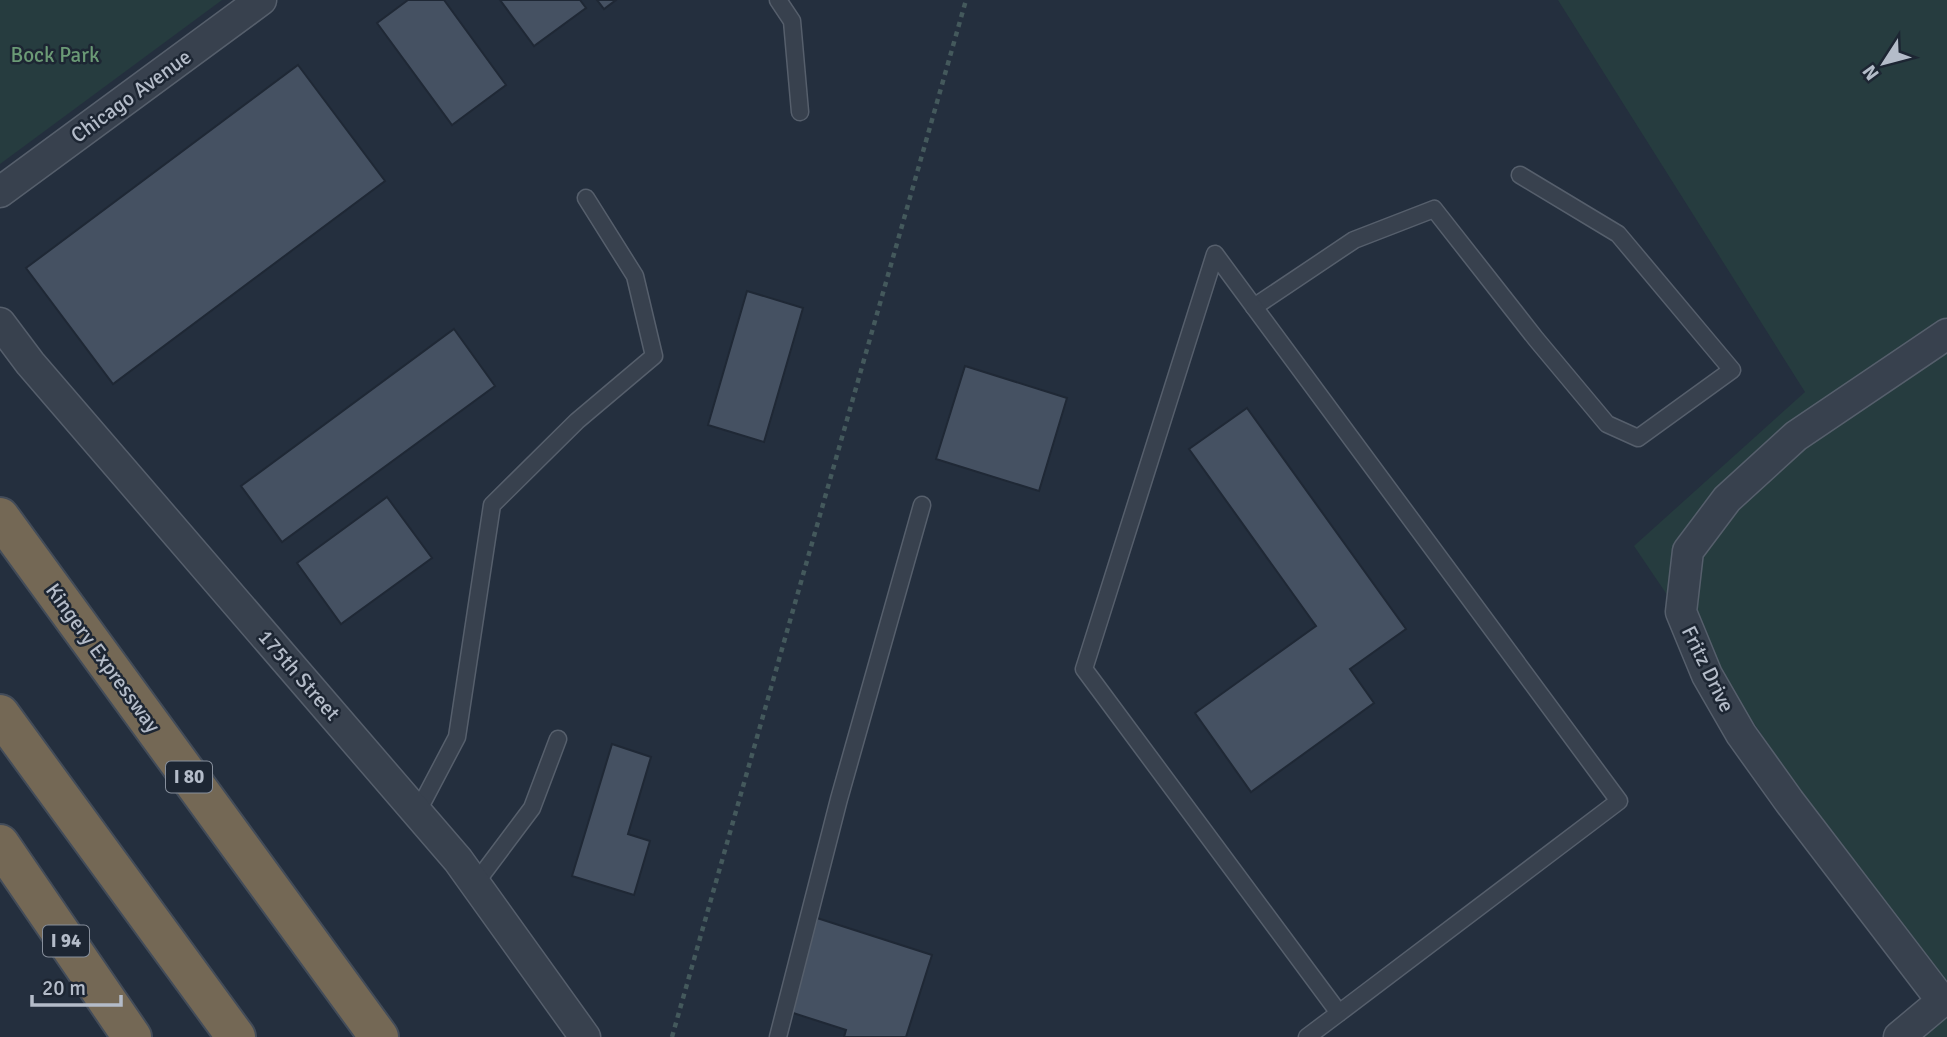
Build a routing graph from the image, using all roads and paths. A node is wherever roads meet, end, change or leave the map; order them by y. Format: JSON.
{"nodes":[{"id":1,"x":261,"y":0,"type":"edge"},
{"id":2,"x":778,"y":0,"type":"edge"},
{"id":3,"x":966,"y":0,"type":"edge"},
{"id":4,"x":800,"y":112,"type":"dead end"},
{"id":5,"x":1520,"y":175,"type":"dead end"},
{"id":6,"x":0,"y":192,"type":"edge"},
{"id":7,"x":586,"y":198,"type":"dead end"},
{"id":8,"x":1254,"y":307,"type":"junction"},
{"id":9,"x":0,"y":323,"type":"edge"},
{"id":10,"x":1947,"y":334,"type":"edge"},
{"id":11,"x":922,"y":505,"type":"dead end"},
{"id":12,"x":0,"y":517,"type":"edge"},
{"id":13,"x":0,"y":714,"type":"edge"},
{"id":14,"x":558,"y":739,"type":"dead end"},
{"id":15,"x":417,"y":813,"type":"junction"},
{"id":16,"x":0,"y":844,"type":"edge"},
{"id":17,"x":475,"y":884,"type":"junction"},
{"id":18,"x":1339,"y":1013,"type":"junction"},
{"id":19,"x":132,"y":1037,"type":"edge"},
{"id":20,"x":236,"y":1037,"type":"edge"},
{"id":21,"x":379,"y":1037,"type":"edge"},
{"id":22,"x":585,"y":1037,"type":"edge"},
{"id":23,"x":672,"y":1037,"type":"edge"},
{"id":24,"x":778,"y":1037,"type":"edge"},
{"id":25,"x":1307,"y":1037,"type":"edge"},
{"id":26,"x":1899,"y":1037,"type":"edge"}],
"edges":[{"from":1,"to":6,"type":"street","name":"Chicago Avenue"},
{"from":2,"to":4,"type":"lane"},
{"from":3,"to":23,"type":"path"},
{"from":5,"to":8,"type":"lane"},
{"from":7,"to":15,"type":"lane"},
{"from":8,"to":18,"type":"lane"},
{"from":8,"to":18,"type":"lane"},
{"from":9,"to":15,"type":"street","name":"175th Street"},
{"from":10,"to":26,"type":"street","name":"Fritz Drive"},
{"from":11,"to":24,"type":"lane"},
{"from":12,"to":21,"type":"highway","name":"Kingery Expressway","number":"I 80"},
{"from":13,"to":20,"type":"highway"},
{"from":14,"to":17,"type":"lane"},
{"from":15,"to":17,"type":"street","name":"175th Street"},
{"from":16,"to":19,"type":"highway","number":"I 94"},
{"from":17,"to":22,"type":"street","name":"175th Street"},
{"from":18,"to":25,"type":"lane"}]}
